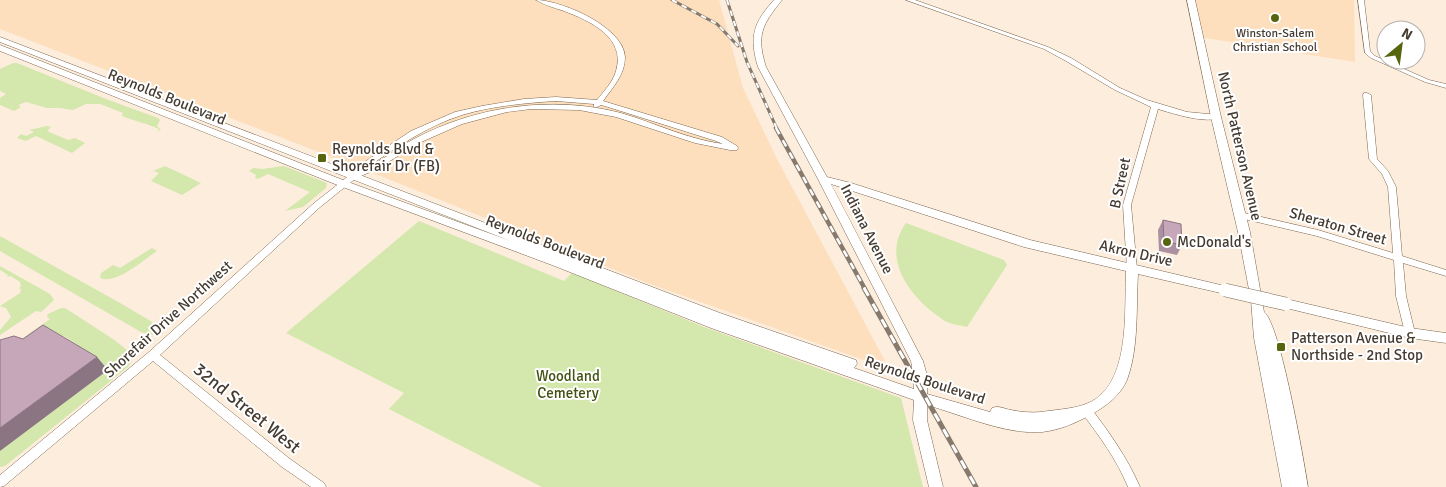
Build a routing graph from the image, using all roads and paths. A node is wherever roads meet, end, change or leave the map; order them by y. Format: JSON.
{"nodes":[{"id":1,"x":539,"y":0,"type":"edge"},
{"id":2,"x":778,"y":0,"type":"edge"},
{"id":3,"x":909,"y":0,"type":"edge"},
{"id":4,"x":1191,"y":0,"type":"edge"},
{"id":5,"x":1360,"y":0,"type":"edge"},
{"id":6,"x":0,"y":39,"type":"edge"},
{"id":7,"x":0,"y":48,"type":"edge"},
{"id":8,"x":1446,"y":86,"type":"edge"},
{"id":9,"x":1367,"y":95,"type":"dead end"},
{"id":10,"x":599,"y":102,"type":"junction"},
{"id":11,"x":1155,"y":106,"type":"junction"},
{"id":12,"x":594,"y":110,"type":"junction"},
{"id":13,"x":1216,"y":117,"type":"junction"},
{"id":14,"x":809,"y":152,"type":"junction"},
{"id":15,"x":354,"y":176,"type":"junction"},
{"id":16,"x":824,"y":179,"type":"junction"},
{"id":17,"x":344,"y":184,"type":"junction"},
{"id":18,"x":862,"y":190,"type":"junction"},
{"id":19,"x":836,"y":204,"type":"junction"},
{"id":20,"x":1240,"y":216,"type":"junction"},
{"id":21,"x":1399,"y":259,"type":"junction"},
{"id":22,"x":1132,"y":269,"type":"junction"},
{"id":23,"x":1446,"y":273,"type":"edge"},
{"id":24,"x":1257,"y":300,"type":"junction"},
{"id":25,"x":1410,"y":333,"type":"junction"},
{"id":26,"x":1446,"y":338,"type":"edge"},
{"id":27,"x":153,"y":355,"type":"junction"},
{"id":28,"x":920,"y":393,"type":"junction"},
{"id":29,"x":1086,"y":410,"type":"junction"},
{"id":30,"x":0,"y":482,"type":"edge"},
{"id":31,"x":320,"y":487,"type":"edge"},
{"id":32,"x":936,"y":487,"type":"edge"},
{"id":33,"x":1134,"y":487,"type":"edge"},
{"id":34,"x":1289,"y":487,"type":"edge"},
{"id":35,"x":1301,"y":487,"type":"edge"}],
"edges":[{"from":1,"to":10,"type":"street"},
{"from":2,"to":14,"type":"main road","name":"Indiana Avenue"},
{"from":3,"to":11,"type":"street"},
{"from":4,"to":13,"type":"main road","name":"North Patterson Avenue"},
{"from":5,"to":8,"type":"street"},
{"from":6,"to":15,"type":"main road","name":"Reynolds Boulevard"},
{"from":7,"to":17,"type":"main road","name":"Reynolds Boulevard"},
{"from":9,"to":21,"type":"street","name":"Sheraton Street"},
{"from":10,"to":12,"type":"street"},
{"from":10,"to":12,"type":"street","name":"Shorefair Drive Northwest"},
{"from":10,"to":15,"type":"street","name":"Shorefair Drive Northwest"},
{"from":11,"to":13,"type":"street"},
{"from":11,"to":22,"type":"street","name":"B Street"},
{"from":12,"to":15,"type":"street","name":"Shorefair Drive Northwest"},
{"from":13,"to":20,"type":"main road","name":"North Patterson Avenue"},
{"from":14,"to":16,"type":"main road","name":"Indiana Avenue"},
{"from":14,"to":18,"type":"main road"},
{"from":15,"to":17,"type":"street","name":"Shorefair Drive Northwest"},
{"from":15,"to":28,"type":"main road","name":"Reynolds Boulevard"},
{"from":16,"to":18,"type":"main road","name":"Akron Drive"},
{"from":16,"to":19,"type":"main road","name":"Indiana Avenue"},
{"from":17,"to":27,"type":"street","name":"Shorefair Drive Northwest"},
{"from":17,"to":28,"type":"main road","name":"Reynolds Boulevard"},
{"from":18,"to":19,"type":"main road"},
{"from":18,"to":22,"type":"main road","name":"Akron Drive"},
{"from":19,"to":28,"type":"main road","name":"Indiana Avenue"},
{"from":20,"to":21,"type":"street","name":"Sheraton Street"},
{"from":20,"to":24,"type":"main road","name":"North Patterson Avenue"},
{"from":21,"to":23,"type":"street"},
{"from":21,"to":25,"type":"street","name":"Sheraton Street"},
{"from":22,"to":25,"type":"main road","name":"Akron Drive","bridge":true},
{"from":22,"to":29,"type":"main road","name":"Reynolds Boulevard"},
{"from":24,"to":34,"type":"main road","name":"North Patterson Avenue"},
{"from":24,"to":35,"type":"main road","name":"North Patterson Avenue"},
{"from":25,"to":26,"type":"main road","name":"Akron Drive"},
{"from":27,"to":30,"type":"street","name":"Shorefair Drive Northwest"},
{"from":27,"to":31,"type":"street","name":"32nd Street West"},
{"from":28,"to":29,"type":"main road","name":"Reynolds Boulevard"},
{"from":28,"to":32,"type":"main road","name":"Indiana Avenue"},
{"from":29,"to":33,"type":"street"}]}
